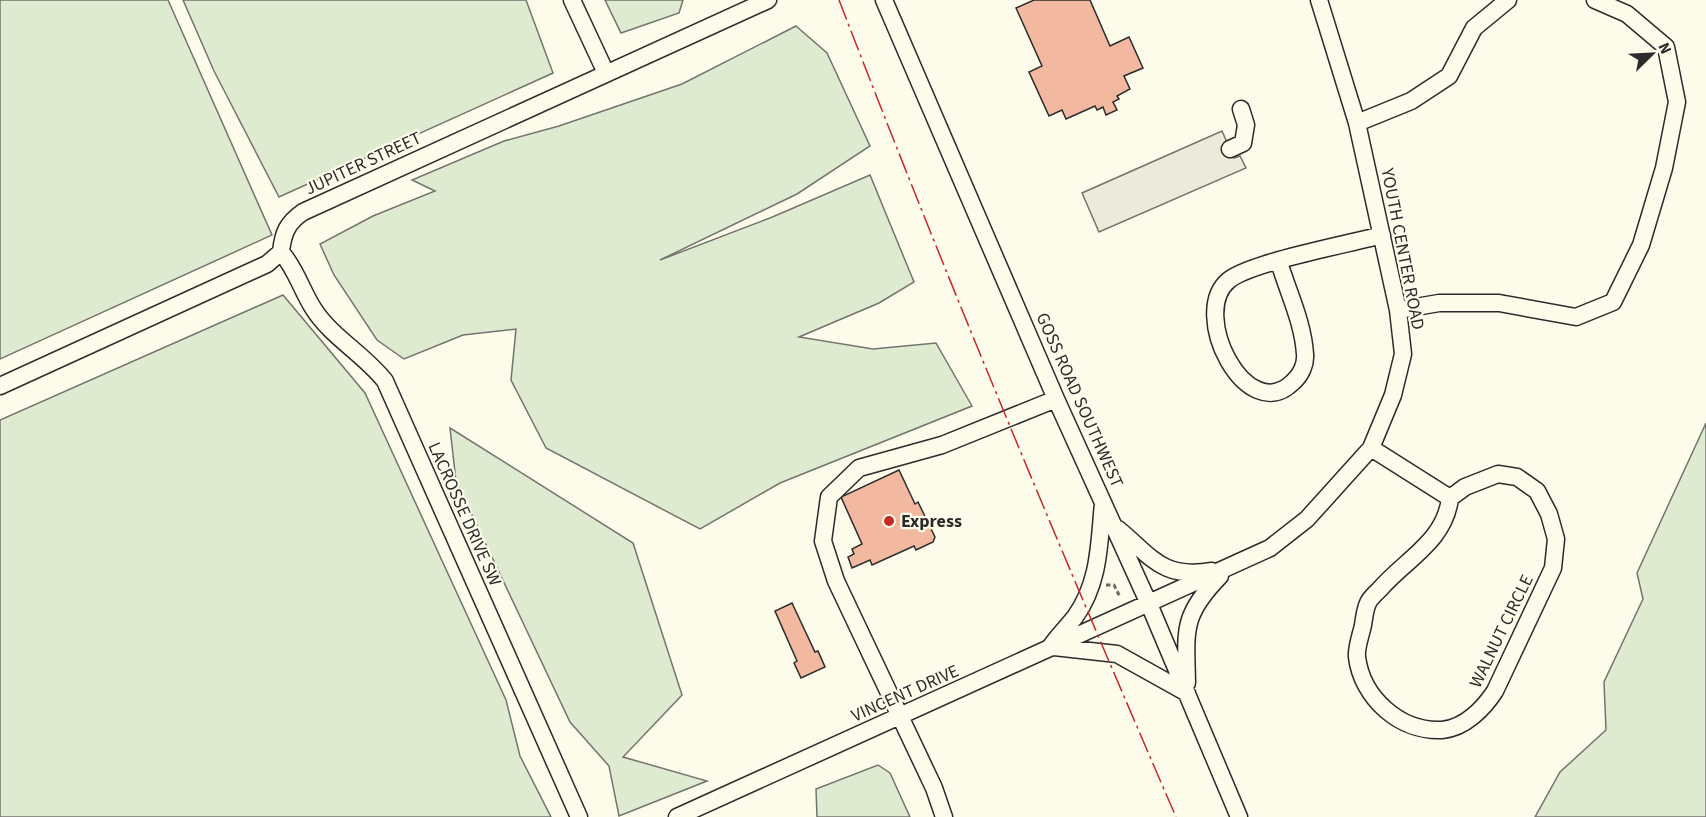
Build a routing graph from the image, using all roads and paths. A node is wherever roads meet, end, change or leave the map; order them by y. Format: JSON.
{"nodes":[{"id":1,"x":572,"y":0,"type":"edge"},
{"id":2,"x":768,"y":0,"type":"edge"},
{"id":3,"x":884,"y":0,"type":"edge"},
{"id":4,"x":1319,"y":0,"type":"edge"},
{"id":5,"x":1508,"y":0,"type":"edge"},
{"id":6,"x":1595,"y":0,"type":"edge"},
{"id":7,"x":606,"y":73,"type":"junction"},
{"id":8,"x":1241,"y":109,"type":"dead end"},
{"id":9,"x":1357,"y":123,"type":"junction"},
{"id":10,"x":1230,"y":149,"type":"dead end"},
{"id":11,"x":1382,"y":235,"type":"junction"},
{"id":12,"x":281,"y":252,"type":"junction"},
{"id":13,"x":1279,"y":262,"type":"junction"},
{"id":14,"x":1398,"y":310,"type":"junction"},
{"id":15,"x":0,"y":386,"type":"edge"},
{"id":16,"x":1056,"y":399,"type":"junction"},
{"id":17,"x":1371,"y":448,"type":"junction"},
{"id":18,"x":1450,"y":498,"type":"junction"},
{"id":19,"x":1104,"y":500,"type":"junction"},
{"id":20,"x":1115,"y":526,"type":"junction"},
{"id":21,"x":1228,"y":569,"type":"junction"},
{"id":22,"x":1101,"y":584,"type":"dead end"},
{"id":23,"x":1120,"y":597,"type":"dead end"},
{"id":24,"x":1149,"y":604,"type":"junction"},
{"id":25,"x":1050,"y":647,"type":"junction"},
{"id":26,"x":1187,"y":693,"type":"junction"},
{"id":27,"x":900,"y":717,"type":"junction"},
{"id":28,"x":579,"y":817,"type":"edge"},
{"id":29,"x":676,"y":817,"type":"edge"},
{"id":30,"x":944,"y":817,"type":"edge"},
{"id":31,"x":1239,"y":817,"type":"edge"}],
"edges":[{"from":1,"to":7,"type":"street"},
{"from":2,"to":7,"type":"street","name":"JUPITER STREET"},
{"from":3,"to":16,"type":"street","name":"GOSS ROAD SOUTHWEST"},
{"from":4,"to":9,"type":"street","name":"YOUTH CENTER ROAD"},
{"from":5,"to":9,"type":"street"},
{"from":6,"to":14,"type":"street"},
{"from":7,"to":12,"type":"street","name":"JUPITER STREET"},
{"from":8,"to":10,"type":"street"},
{"from":9,"to":11,"type":"street","name":"YOUTH CENTER ROAD"},
{"from":11,"to":13,"type":"street"},
{"from":11,"to":14,"type":"street","name":"YOUTH CENTER ROAD"},
{"from":12,"to":15,"type":"street"},
{"from":12,"to":28,"type":"street","name":"LACROSSE DRIVE SW"},
{"from":13,"to":13,"type":"street"},
{"from":14,"to":17,"type":"street","name":"YOUTH CENTER ROAD"},
{"from":16,"to":19,"type":"street","name":"GOSS ROAD SOUTHWEST"},
{"from":16,"to":27,"type":"street"},
{"from":17,"to":18,"type":"street"},
{"from":17,"to":21,"type":"street","name":"YOUTH CENTER ROAD"},
{"from":18,"to":18,"type":"street","name":"WALNUT CIRCLE"},
{"from":19,"to":20,"type":"street","name":"GOSS ROAD SOUTHWEST"},
{"from":19,"to":25,"type":"street"},
{"from":20,"to":21,"type":"street"},
{"from":20,"to":24,"type":"street","name":"GOSS ROAD SOUTHWEST"},
{"from":21,"to":24,"type":"street","name":"YOUTH CENTER ROAD"},
{"from":21,"to":26,"type":"street"},
{"from":22,"to":23,"type":"path"},
{"from":24,"to":25,"type":"street","name":"VINCENT DRIVE"},
{"from":24,"to":26,"type":"street","name":"GOSS ROAD SOUTHWEST"},
{"from":25,"to":26,"type":"street"},
{"from":25,"to":27,"type":"street","name":"VINCENT DRIVE"},
{"from":26,"to":31,"type":"street","name":"GOSS ROAD SOUTHWEST"},
{"from":27,"to":29,"type":"street","name":"VINCENT DRIVE"},
{"from":27,"to":30,"type":"street"}]}
